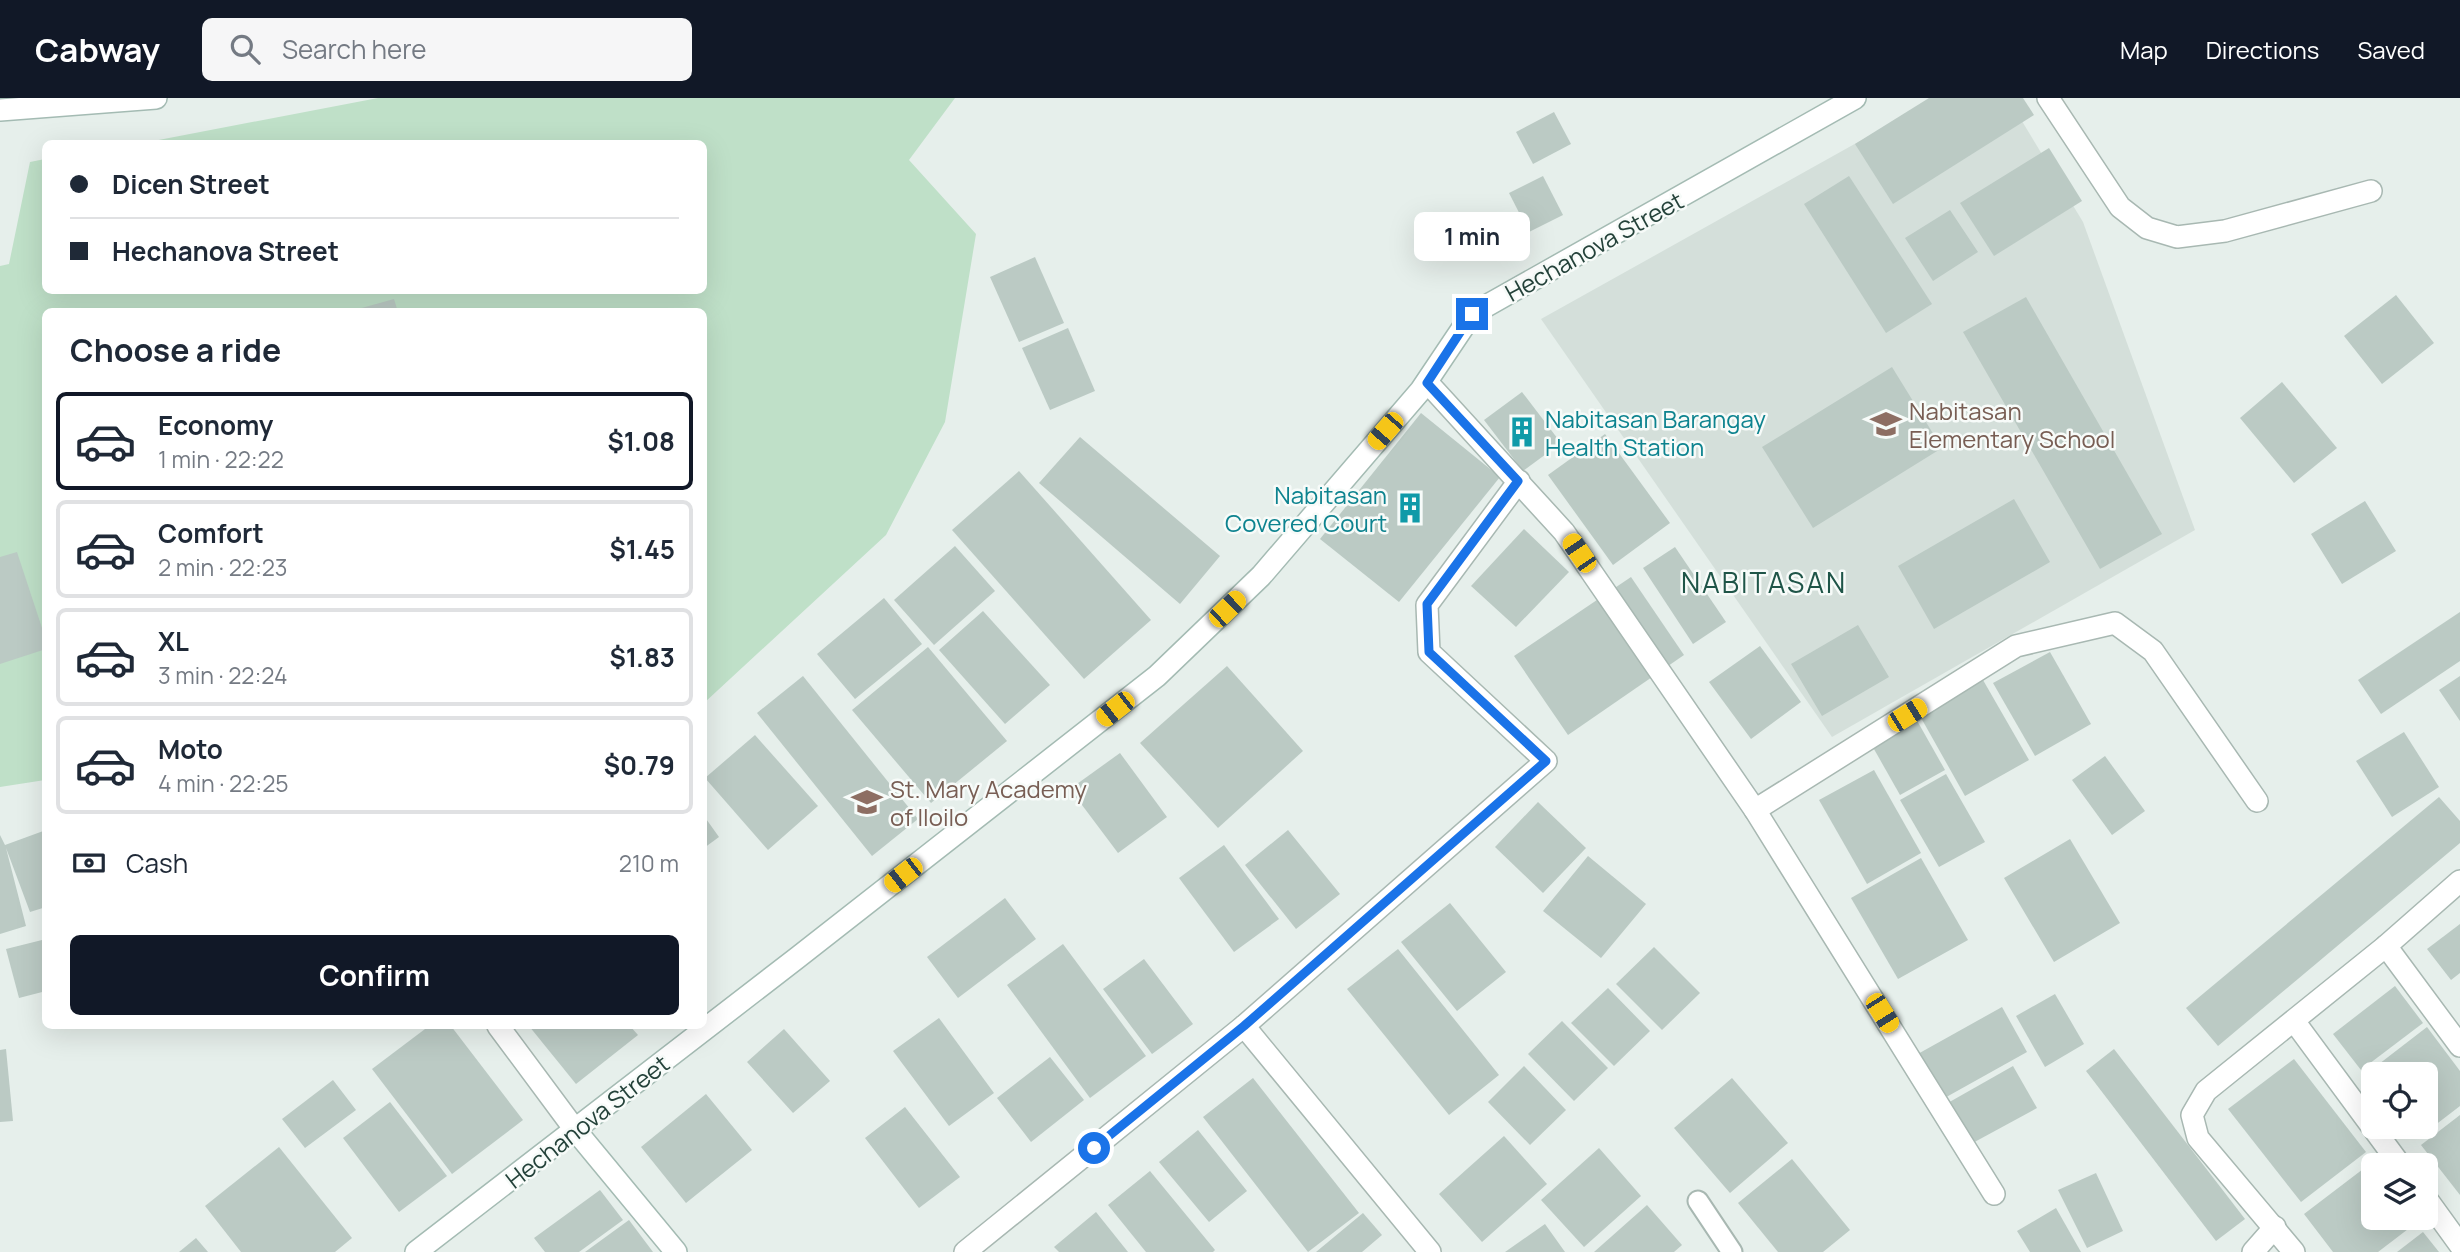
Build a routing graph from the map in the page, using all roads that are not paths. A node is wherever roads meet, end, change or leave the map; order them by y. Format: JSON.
{"nodes":[{"id":1,"x":156,"y":98,"type":"edge"},
{"id":2,"x":1855,"y":98,"type":"edge"},
{"id":3,"x":2048,"y":98,"type":"edge"},
{"id":4,"x":0,"y":110,"type":"edge"},
{"id":5,"x":2371,"y":191,"type":"dead end"},
{"id":6,"x":1427,"y":383,"type":"junction"},
{"id":7,"x":1518,"y":481,"type":"junction"},
{"id":8,"x":2257,"y":801,"type":"dead end"},
{"id":9,"x":1755,"y":810,"type":"junction"},
{"id":10,"x":2460,"y":881,"type":"edge"},
{"id":11,"x":2386,"y":946,"type":"junction"},
{"id":12,"x":2294,"y":1021,"type":"junction"},
{"id":13,"x":1244,"y":1026,"type":"junction"},
{"id":14,"x":707,"y":1028,"type":"edge"},
{"id":15,"x":500,"y":1029,"type":"edge"},
{"id":16,"x":706,"y":1029,"type":"edge"},
{"id":17,"x":2460,"y":1046,"type":"edge"},
{"id":18,"x":576,"y":1131,"type":"junction"},
{"id":19,"x":2391,"y":1153,"type":"edge"},
{"id":20,"x":1994,"y":1194,"type":"dead end"},
{"id":21,"x":1698,"y":1200,"type":"dead end"},
{"id":22,"x":2438,"y":1215,"type":"edge"},
{"id":23,"x":2275,"y":1227,"type":"junction"},
{"id":24,"x":2460,"y":1245,"type":"edge"},
{"id":25,"x":415,"y":1252,"type":"edge"},
{"id":26,"x":676,"y":1252,"type":"edge"},
{"id":27,"x":965,"y":1252,"type":"edge"},
{"id":28,"x":1430,"y":1252,"type":"edge"},
{"id":29,"x":1732,"y":1252,"type":"edge"},
{"id":30,"x":2253,"y":1252,"type":"edge"},
{"id":31,"x":2294,"y":1252,"type":"edge"}],
"edges":[{"from":1,"to":4,"type":"street"},
{"from":2,"to":6,"type":"street","name":"Hechanova Street"},
{"from":3,"to":5,"type":"street"},
{"from":6,"to":7,"type":"street"},
{"from":6,"to":14,"type":"street","name":"Hechanova Street"},
{"from":7,"to":9,"type":"street"},
{"from":7,"to":13,"type":"street"},
{"from":8,"to":9,"type":"street"},
{"from":9,"to":20,"type":"street"},
{"from":10,"to":11,"type":"street"},
{"from":11,"to":12,"type":"street"},
{"from":11,"to":17,"type":"street"},
{"from":12,"to":19,"type":"street"},
{"from":12,"to":23,"type":"street"},
{"from":13,"to":27,"type":"street"},
{"from":13,"to":28,"type":"street"},
{"from":15,"to":18,"type":"street"},
{"from":16,"to":18,"type":"street","name":"Hechanova Street"},
{"from":18,"to":25,"type":"street","name":"Hechanova Street"},
{"from":18,"to":26,"type":"street"},
{"from":21,"to":29,"type":"lane"},
{"from":22,"to":24,"type":"street"},
{"from":23,"to":30,"type":"street"},
{"from":23,"to":31,"type":"street"}]}
